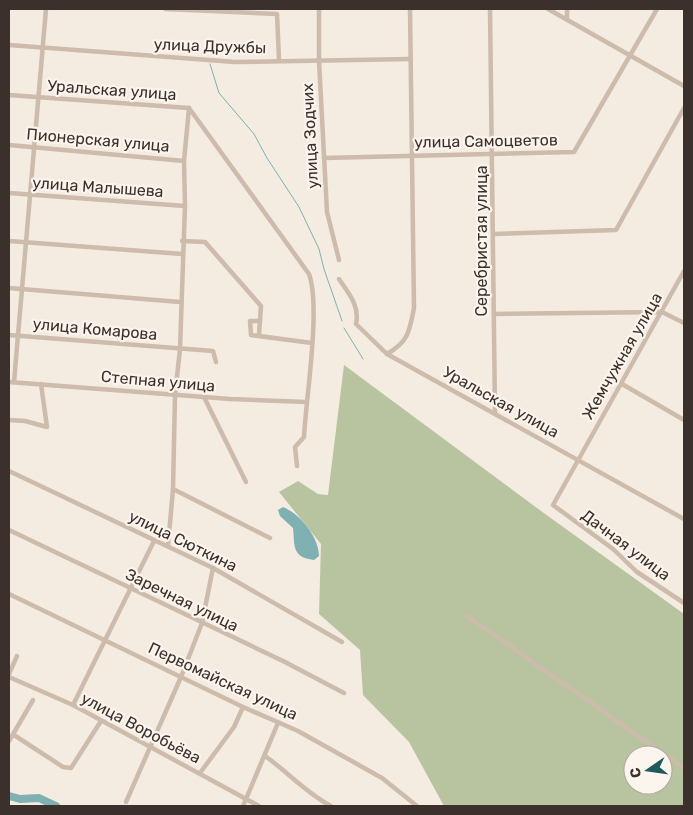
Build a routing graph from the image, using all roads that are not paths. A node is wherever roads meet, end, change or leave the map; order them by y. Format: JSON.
{"nodes":[{"id":1,"x":46,"y":9,"type":"edge"},
{"id":2,"x":165,"y":9,"type":"edge"},
{"id":3,"x":319,"y":9,"type":"edge"},
{"id":4,"x":410,"y":9,"type":"edge"},
{"id":5,"x":490,"y":9,"type":"edge"},
{"id":6,"x":548,"y":9,"type":"edge"},
{"id":7,"x":567,"y":9,"type":"edge"},
{"id":8,"x":657,"y":9,"type":"edge"},
{"id":9,"x":567,"y":19,"type":"junction"},
{"id":10,"x":9,"y":46,"type":"edge"},
{"id":11,"x":43,"y":49,"type":"junction"},
{"id":12,"x":631,"y":55,"type":"junction"},
{"id":13,"x":410,"y":59,"type":"junction"},
{"id":14,"x":278,"y":60,"type":"junction"},
{"id":15,"x":318,"y":61,"type":"junction"},
{"id":16,"x":684,"y":86,"type":"edge"},
{"id":17,"x":9,"y":95,"type":"edge"},
{"id":18,"x":38,"y":98,"type":"junction"},
{"id":19,"x":189,"y":108,"type":"junction"},
{"id":20,"x":684,"y":108,"type":"edge"},
{"id":21,"x":9,"y":145,"type":"edge"},
{"id":22,"x":34,"y":147,"type":"junction"},
{"id":23,"x":492,"y":153,"type":"junction"},
{"id":24,"x":411,"y":155,"type":"junction"},
{"id":25,"x":324,"y":158,"type":"junction"},
{"id":26,"x":184,"y":161,"type":"junction"},
{"id":27,"x":9,"y":193,"type":"edge"},
{"id":28,"x":30,"y":195,"type":"junction"},
{"id":29,"x":185,"y":206,"type":"junction"},
{"id":30,"x":494,"y":234,"type":"junction"},
{"id":31,"x":9,"y":241,"type":"edge"},
{"id":32,"x":182,"y":241,"type":"junction"},
{"id":33,"x":25,"y":242,"type":"junction"},
{"id":34,"x":182,"y":254,"type":"junction"},
{"id":35,"x":339,"y":260,"type":"dead end"},
{"id":36,"x":684,"y":271,"type":"edge"},
{"id":37,"x":339,"y":279,"type":"dead end"},
{"id":38,"x":9,"y":288,"type":"edge"},
{"id":39,"x":21,"y":289,"type":"junction"},
{"id":40,"x":180,"y":302,"type":"junction"},
{"id":41,"x":662,"y":312,"type":"junction"},
{"id":42,"x":494,"y":314,"type":"junction"},
{"id":43,"x":260,"y":321,"type":"junction"},
{"id":44,"x":684,"y":324,"type":"edge"},
{"id":45,"x":9,"y":335,"type":"edge"},
{"id":46,"x":17,"y":335,"type":"junction"},
{"id":47,"x":259,"y":335,"type":"junction"},
{"id":48,"x":312,"y":343,"type":"junction"},
{"id":49,"x":180,"y":349,"type":"junction"},
{"id":50,"x":386,"y":354,"type":"junction"},
{"id":51,"x":216,"y":362,"type":"dead end"},
{"id":52,"x":11,"y":382,"type":"edge"},
{"id":53,"x":41,"y":384,"type":"junction"},
{"id":54,"x":622,"y":384,"type":"junction"},
{"id":55,"x":175,"y":396,"type":"junction"},
{"id":56,"x":204,"y":397,"type":"junction"},
{"id":57,"x":306,"y":402,"type":"junction"},
{"id":58,"x":495,"y":413,"type":"junction"},
{"id":59,"x":9,"y":420,"type":"edge"},
{"id":60,"x":684,"y":420,"type":"edge"},
{"id":61,"x":577,"y":460,"type":"junction"},
{"id":62,"x":297,"y":466,"type":"dead end"},
{"id":63,"x":9,"y":471,"type":"edge"},
{"id":64,"x":246,"y":482,"type":"dead end"},
{"id":65,"x":173,"y":489,"type":"junction"},
{"id":66,"x":553,"y":505,"type":"joint"},
{"id":67,"x":684,"y":519,"type":"edge"},
{"id":68,"x":9,"y":530,"type":"edge"},
{"id":69,"x":270,"y":538,"type":"dead end"},
{"id":70,"x":154,"y":542,"type":"junction"},
{"id":71,"x":168,"y":546,"type":"junction"},
{"id":72,"x":213,"y":568,"type":"junction"},
{"id":73,"x":130,"y":588,"type":"junction"},
{"id":74,"x":9,"y":594,"type":"edge"},
{"id":75,"x":684,"y":603,"type":"edge"},
{"id":76,"x":467,"y":616,"type":"dead end"},
{"id":77,"x":202,"y":623,"type":"junction"},
{"id":78,"x":106,"y":639,"type":"junction"},
{"id":79,"x":342,"y":642,"type":"dead end"},
{"id":80,"x":17,"y":656,"type":"dead end"},
{"id":81,"x":9,"y":675,"type":"edge"},
{"id":82,"x":181,"y":677,"type":"junction"},
{"id":83,"x":344,"y":693,"type":"dead end"},
{"id":84,"x":33,"y":700,"type":"dead end"},
{"id":85,"x":73,"y":705,"type":"junction"},
{"id":86,"x":243,"y":707,"type":"junction"},
{"id":87,"x":101,"y":721,"type":"junction"},
{"id":88,"x":278,"y":723,"type":"junction"},
{"id":89,"x":14,"y":735,"type":"junction"},
{"id":90,"x":9,"y":741,"type":"edge"},
{"id":91,"x":150,"y":746,"type":"junction"},
{"id":92,"x":265,"y":756,"type":"junction"},
{"id":93,"x":684,"y":768,"type":"edge"},
{"id":94,"x":200,"y":773,"type":"junction"},
{"id":95,"x":245,"y":798,"type":"junction"},
{"id":96,"x":126,"y":802,"type":"dead end"},
{"id":97,"x":243,"y":806,"type":"edge"},
{"id":98,"x":260,"y":806,"type":"edge"},
{"id":99,"x":331,"y":806,"type":"edge"},
{"id":100,"x":417,"y":806,"type":"edge"}],
"edges":[{"from":1,"to":11,"type":"street"},
{"from":2,"to":14,"type":"street"},
{"from":3,"to":15,"type":"street","name":"улица Зодчих"},
{"from":4,"to":13,"type":"street"},
{"from":5,"to":23,"type":"street","name":"Серебристая улица"},
{"from":6,"to":9,"type":"street"},
{"from":7,"to":9,"type":"street"},
{"from":8,"to":12,"type":"street","name":"улица Самоцветов"},
{"from":9,"to":12,"type":"street"},
{"from":10,"to":11,"type":"street","name":"улица Дружбы"},
{"from":11,"to":14,"type":"street","name":"улица Дружбы"},
{"from":11,"to":18,"type":"street"},
{"from":12,"to":16,"type":"street"},
{"from":12,"to":23,"type":"street","name":"улица Самоцветов"},
{"from":13,"to":15,"type":"street","name":"улица Дружбы"},
{"from":13,"to":24,"type":"street"},
{"from":14,"to":15,"type":"street","name":"улица Дружбы"},
{"from":15,"to":25,"type":"street","name":"улица Зодчих"},
{"from":17,"to":18,"type":"street","name":"Уральская улица"},
{"from":18,"to":19,"type":"street","name":"Уральская улица"},
{"from":18,"to":22,"type":"street"},
{"from":19,"to":26,"type":"street"},
{"from":19,"to":48,"type":"street","name":"Уральская улица"},
{"from":20,"to":30,"type":"street"},
{"from":21,"to":22,"type":"street","name":"Пионерская улица"},
{"from":22,"to":26,"type":"street","name":"Пионерская улица"},
{"from":22,"to":28,"type":"street"},
{"from":23,"to":24,"type":"street","name":"улица Самоцветов"},
{"from":23,"to":30,"type":"street","name":"Серебристая улица"},
{"from":24,"to":25,"type":"street","name":"улица Самоцветов"},
{"from":24,"to":50,"type":"street"},
{"from":25,"to":35,"type":"street","name":"улица Зодчих"},
{"from":26,"to":29,"type":"street"},
{"from":27,"to":28,"type":"street","name":"улица Малышева"},
{"from":28,"to":29,"type":"street","name":"улица Малышева"},
{"from":28,"to":33,"type":"street"},
{"from":29,"to":32,"type":"street"},
{"from":30,"to":42,"type":"street","name":"Серебристая улица"},
{"from":31,"to":33,"type":"street"},
{"from":32,"to":34,"type":"street"},
{"from":32,"to":43,"type":"street"},
{"from":33,"to":34,"type":"street"},
{"from":33,"to":39,"type":"street"},
{"from":34,"to":40,"type":"street"},
{"from":36,"to":41,"type":"street","name":"Жемчужная улица"},
{"from":37,"to":50,"type":"street","name":"Уральская улица"},
{"from":38,"to":39,"type":"street"},
{"from":39,"to":40,"type":"street"},
{"from":39,"to":46,"type":"street"},
{"from":40,"to":49,"type":"street"},
{"from":41,"to":42,"type":"street"},
{"from":41,"to":44,"type":"street"},
{"from":41,"to":54,"type":"street","name":"Жемчужная улица"},
{"from":42,"to":58,"type":"street","name":"Серебристая улица"},
{"from":43,"to":47,"type":"street"},
{"from":43,"to":47,"type":"street"},
{"from":45,"to":46,"type":"street","name":"улица Комарова"},
{"from":46,"to":49,"type":"street","name":"улица Комарова"},
{"from":46,"to":52,"type":"street"},
{"from":47,"to":48,"type":"street"},
{"from":48,"to":57,"type":"street"},
{"from":49,"to":51,"type":"street","name":"улица Комарова"},
{"from":49,"to":55,"type":"street"},
{"from":50,"to":58,"type":"street","name":"Уральская улица"},
{"from":52,"to":53,"type":"street","name":"Степная улица"},
{"from":53,"to":55,"type":"street","name":"Степная улица"},
{"from":53,"to":59,"type":"street"},
{"from":54,"to":60,"type":"street"},
{"from":54,"to":61,"type":"street","name":"Жемчужная улица"},
{"from":55,"to":56,"type":"street","name":"Степная улица"},
{"from":55,"to":65,"type":"street"},
{"from":56,"to":57,"type":"street","name":"Степная улица"},
{"from":56,"to":64,"type":"street"},
{"from":57,"to":62,"type":"street"},
{"from":58,"to":61,"type":"street","name":"Уральская улица"},
{"from":61,"to":66,"type":"street","name":"Жемчужная улица"},
{"from":61,"to":67,"type":"street","name":"Уральская улица"},
{"from":63,"to":70,"type":"street","name":"улица Сюткина"},
{"from":65,"to":69,"type":"street"},
{"from":65,"to":71,"type":"street"},
{"from":66,"to":75,"type":"street","name":"Дачная улица"},
{"from":68,"to":73,"type":"street","name":"Заречная улица"},
{"from":70,"to":71,"type":"street","name":"улица Сюткина"},
{"from":70,"to":73,"type":"street"},
{"from":71,"to":72,"type":"street","name":"улица Сюткина"},
{"from":72,"to":77,"type":"street"},
{"from":72,"to":79,"type":"street","name":"улица Сюткина"},
{"from":73,"to":77,"type":"street","name":"Заречная улица"},
{"from":73,"to":78,"type":"street"},
{"from":74,"to":78,"type":"street","name":"Первомайская улица"},
{"from":76,"to":93,"type":"street"},
{"from":77,"to":82,"type":"street"},
{"from":77,"to":83,"type":"street","name":"Заречная улица"},
{"from":78,"to":82,"type":"street","name":"Первомайская улица"},
{"from":78,"to":85,"type":"street"},
{"from":80,"to":81,"type":"street"},
{"from":81,"to":85,"type":"street","name":"улица Воробьёва"},
{"from":82,"to":86,"type":"street","name":"Первомайская улица"},
{"from":82,"to":91,"type":"street"},
{"from":84,"to":89,"type":"street"},
{"from":85,"to":87,"type":"street","name":"улица Воробьёва"},
{"from":86,"to":88,"type":"street","name":"Первомайская улица"},
{"from":86,"to":94,"type":"street"},
{"from":87,"to":89,"type":"street"},
{"from":87,"to":91,"type":"street","name":"улица Воробьёва"},
{"from":88,"to":92,"type":"street"},
{"from":88,"to":100,"type":"street","name":"Первомайская улица"},
{"from":89,"to":90,"type":"street"},
{"from":91,"to":94,"type":"street","name":"улица Воробьёва"},
{"from":91,"to":96,"type":"street"},
{"from":92,"to":95,"type":"street"},
{"from":92,"to":99,"type":"street"},
{"from":94,"to":95,"type":"street","name":"улица Воробьёва"},
{"from":95,"to":97,"type":"street"},
{"from":95,"to":98,"type":"street","name":"улица Воробьёва"}]}
